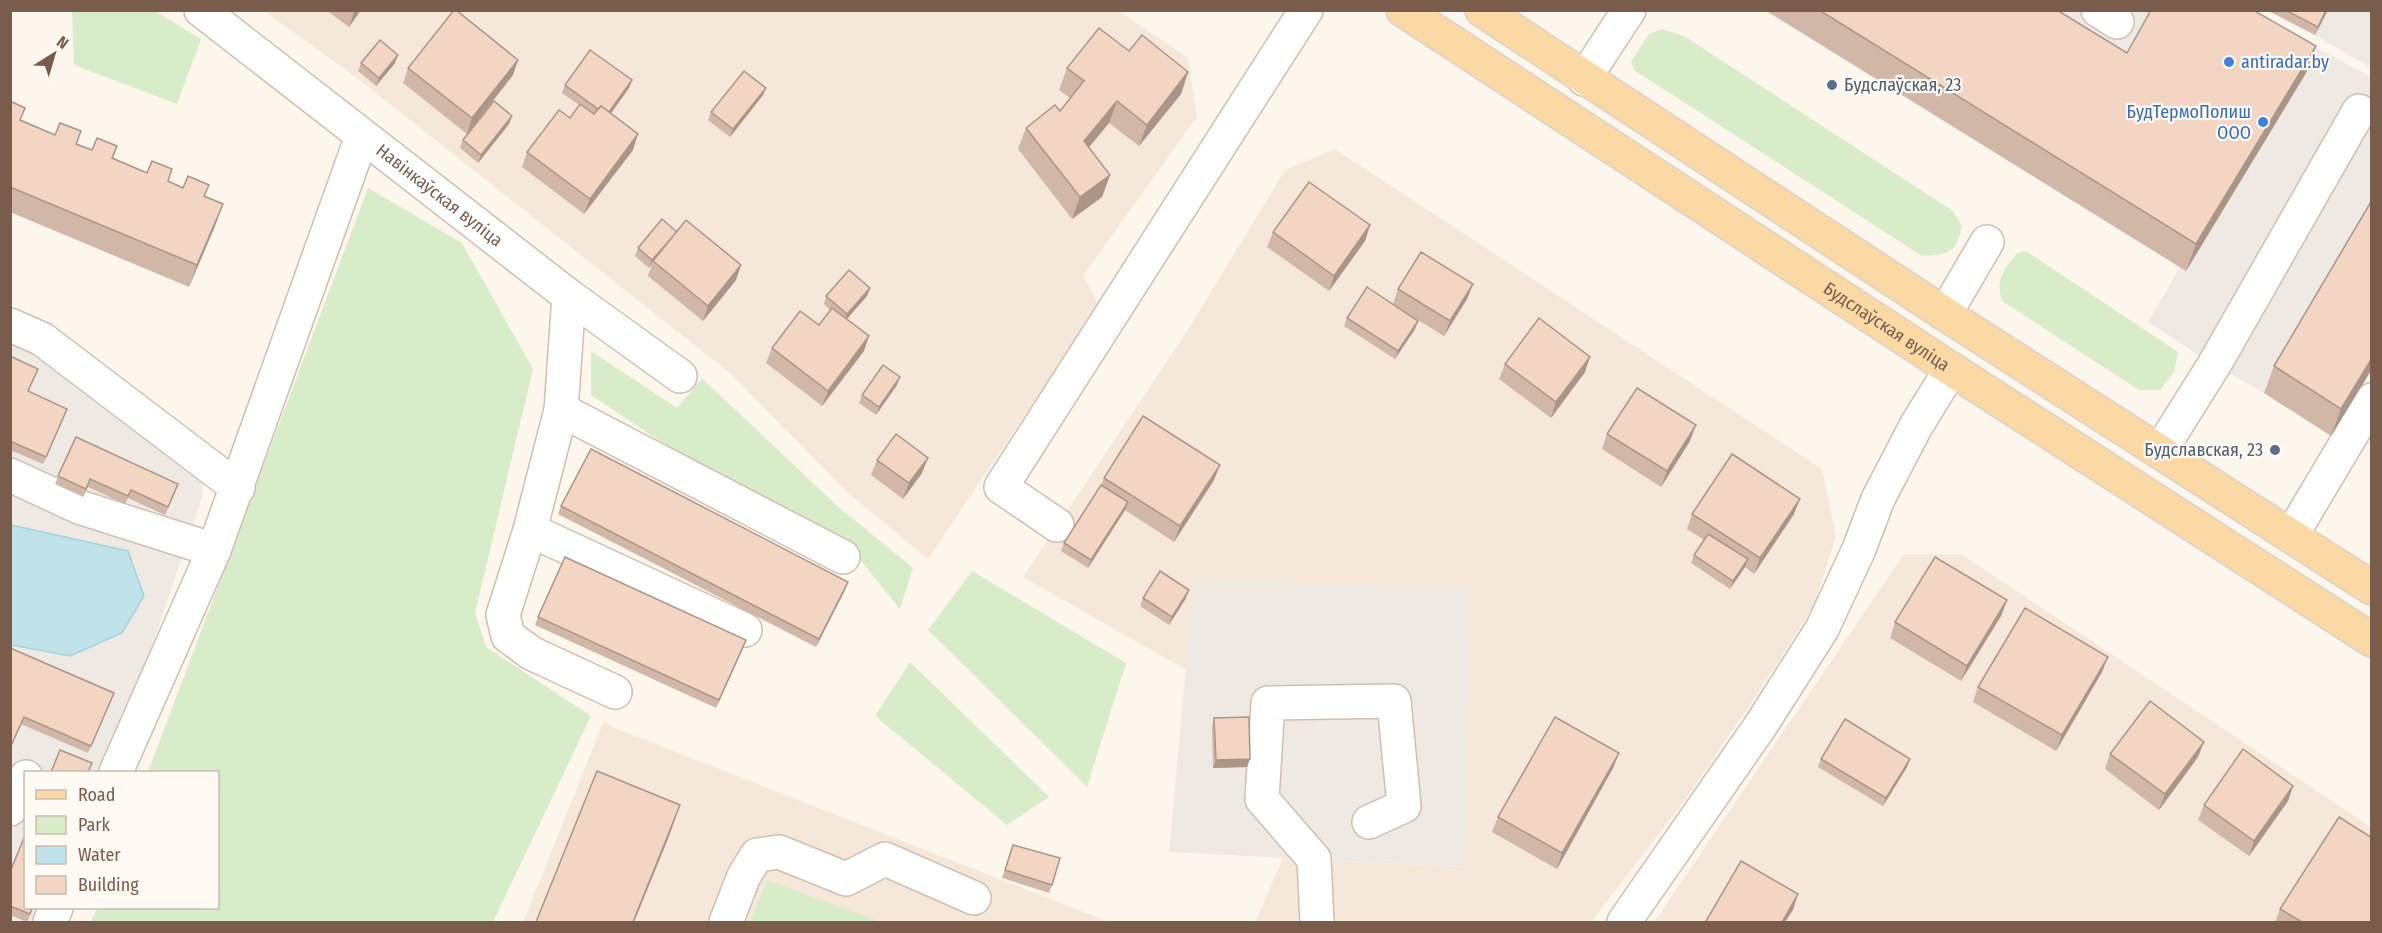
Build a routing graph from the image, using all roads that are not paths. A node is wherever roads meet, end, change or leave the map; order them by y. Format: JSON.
{"nodes":[{"id":1,"x":201,"y":10,"type":"edge"},
{"id":2,"x":1306,"y":10,"type":"edge"},
{"id":3,"x":1403,"y":10,"type":"edge"},
{"id":4,"x":1482,"y":10,"type":"edge"},
{"id":5,"x":1629,"y":10,"type":"edge"},
{"id":6,"x":1584,"y":79,"type":"junction"},
{"id":7,"x":2359,"y":111,"type":"dead end"},
{"id":8,"x":362,"y":136,"type":"junction"},
{"id":9,"x":1986,"y":242,"type":"dead end"},
{"id":10,"x":569,"y":296,"type":"junction"},
{"id":11,"x":1945,"y":315,"type":"junction"},
{"id":12,"x":10,"y":326,"type":"edge"},
{"id":13,"x":1951,"y":369,"type":"junction"},
{"id":14,"x":680,"y":376,"type":"dead end"},
{"id":15,"x":2372,"y":400,"type":"edge"},
{"id":16,"x":561,"y":410,"type":"junction"},
{"id":17,"x":2160,"y":451,"type":"junction"},
{"id":18,"x":10,"y":475,"type":"edge"},
{"id":19,"x":238,"y":488,"type":"junction"},
{"id":20,"x":1057,"y":525,"type":"dead end"},
{"id":21,"x":530,"y":530,"type":"junction"},
{"id":22,"x":2291,"y":536,"type":"junction"},
{"id":23,"x":214,"y":550,"type":"junction"},
{"id":24,"x":843,"y":557,"type":"dead end"},
{"id":25,"x":2372,"y":588,"type":"edge"},
{"id":26,"x":745,"y":630,"type":"dead end"},
{"id":27,"x":2372,"y":640,"type":"edge"},
{"id":28,"x":615,"y":692,"type":"dead end"},
{"id":29,"x":116,"y":771,"type":"edge"},
{"id":30,"x":24,"y":780,"type":"edge"},
{"id":31,"x":10,"y":809,"type":"edge"},
{"id":32,"x":1369,"y":822,"type":"dead end"},
{"id":33,"x":974,"y":898,"type":"dead end"},
{"id":34,"x":726,"y":922,"type":"edge"},
{"id":35,"x":1317,"y":922,"type":"edge"},
{"id":36,"x":1624,"y":922,"type":"edge"}],
"edges":[{"from":1,"to":8,"type":"street","name":"Навінкаўская вуліца"},
{"from":2,"to":20,"type":"street"},
{"from":3,"to":13,"type":"main road","name":"Будслаўская вуліца"},
{"from":4,"to":6,"type":"main road"},
{"from":5,"to":6,"type":"street"},
{"from":6,"to":11,"type":"main road"},
{"from":7,"to":17,"type":"street"},
{"from":8,"to":10,"type":"street","name":"Навінкаўская вуліца"},
{"from":8,"to":19,"type":"street"},
{"from":9,"to":11,"type":"street"},
{"from":10,"to":14,"type":"street","name":"Навінкаўская вуліца"},
{"from":10,"to":16,"type":"street"},
{"from":11,"to":17,"type":"main road"},
{"from":12,"to":19,"type":"street"},
{"from":13,"to":27,"type":"main road","name":"Будслаўская вуліца"},
{"from":13,"to":36,"type":"street"},
{"from":15,"to":22,"type":"street"},
{"from":16,"to":21,"type":"street"},
{"from":16,"to":24,"type":"street"},
{"from":17,"to":22,"type":"main road"},
{"from":18,"to":23,"type":"street"},
{"from":19,"to":23,"type":"street"},
{"from":21,"to":26,"type":"street"},
{"from":21,"to":28,"type":"street"},
{"from":22,"to":25,"type":"main road"},
{"from":23,"to":29,"type":"street"},
{"from":30,"to":31,"type":"street"},
{"from":32,"to":35,"type":"street"},
{"from":33,"to":34,"type":"street"}]}
